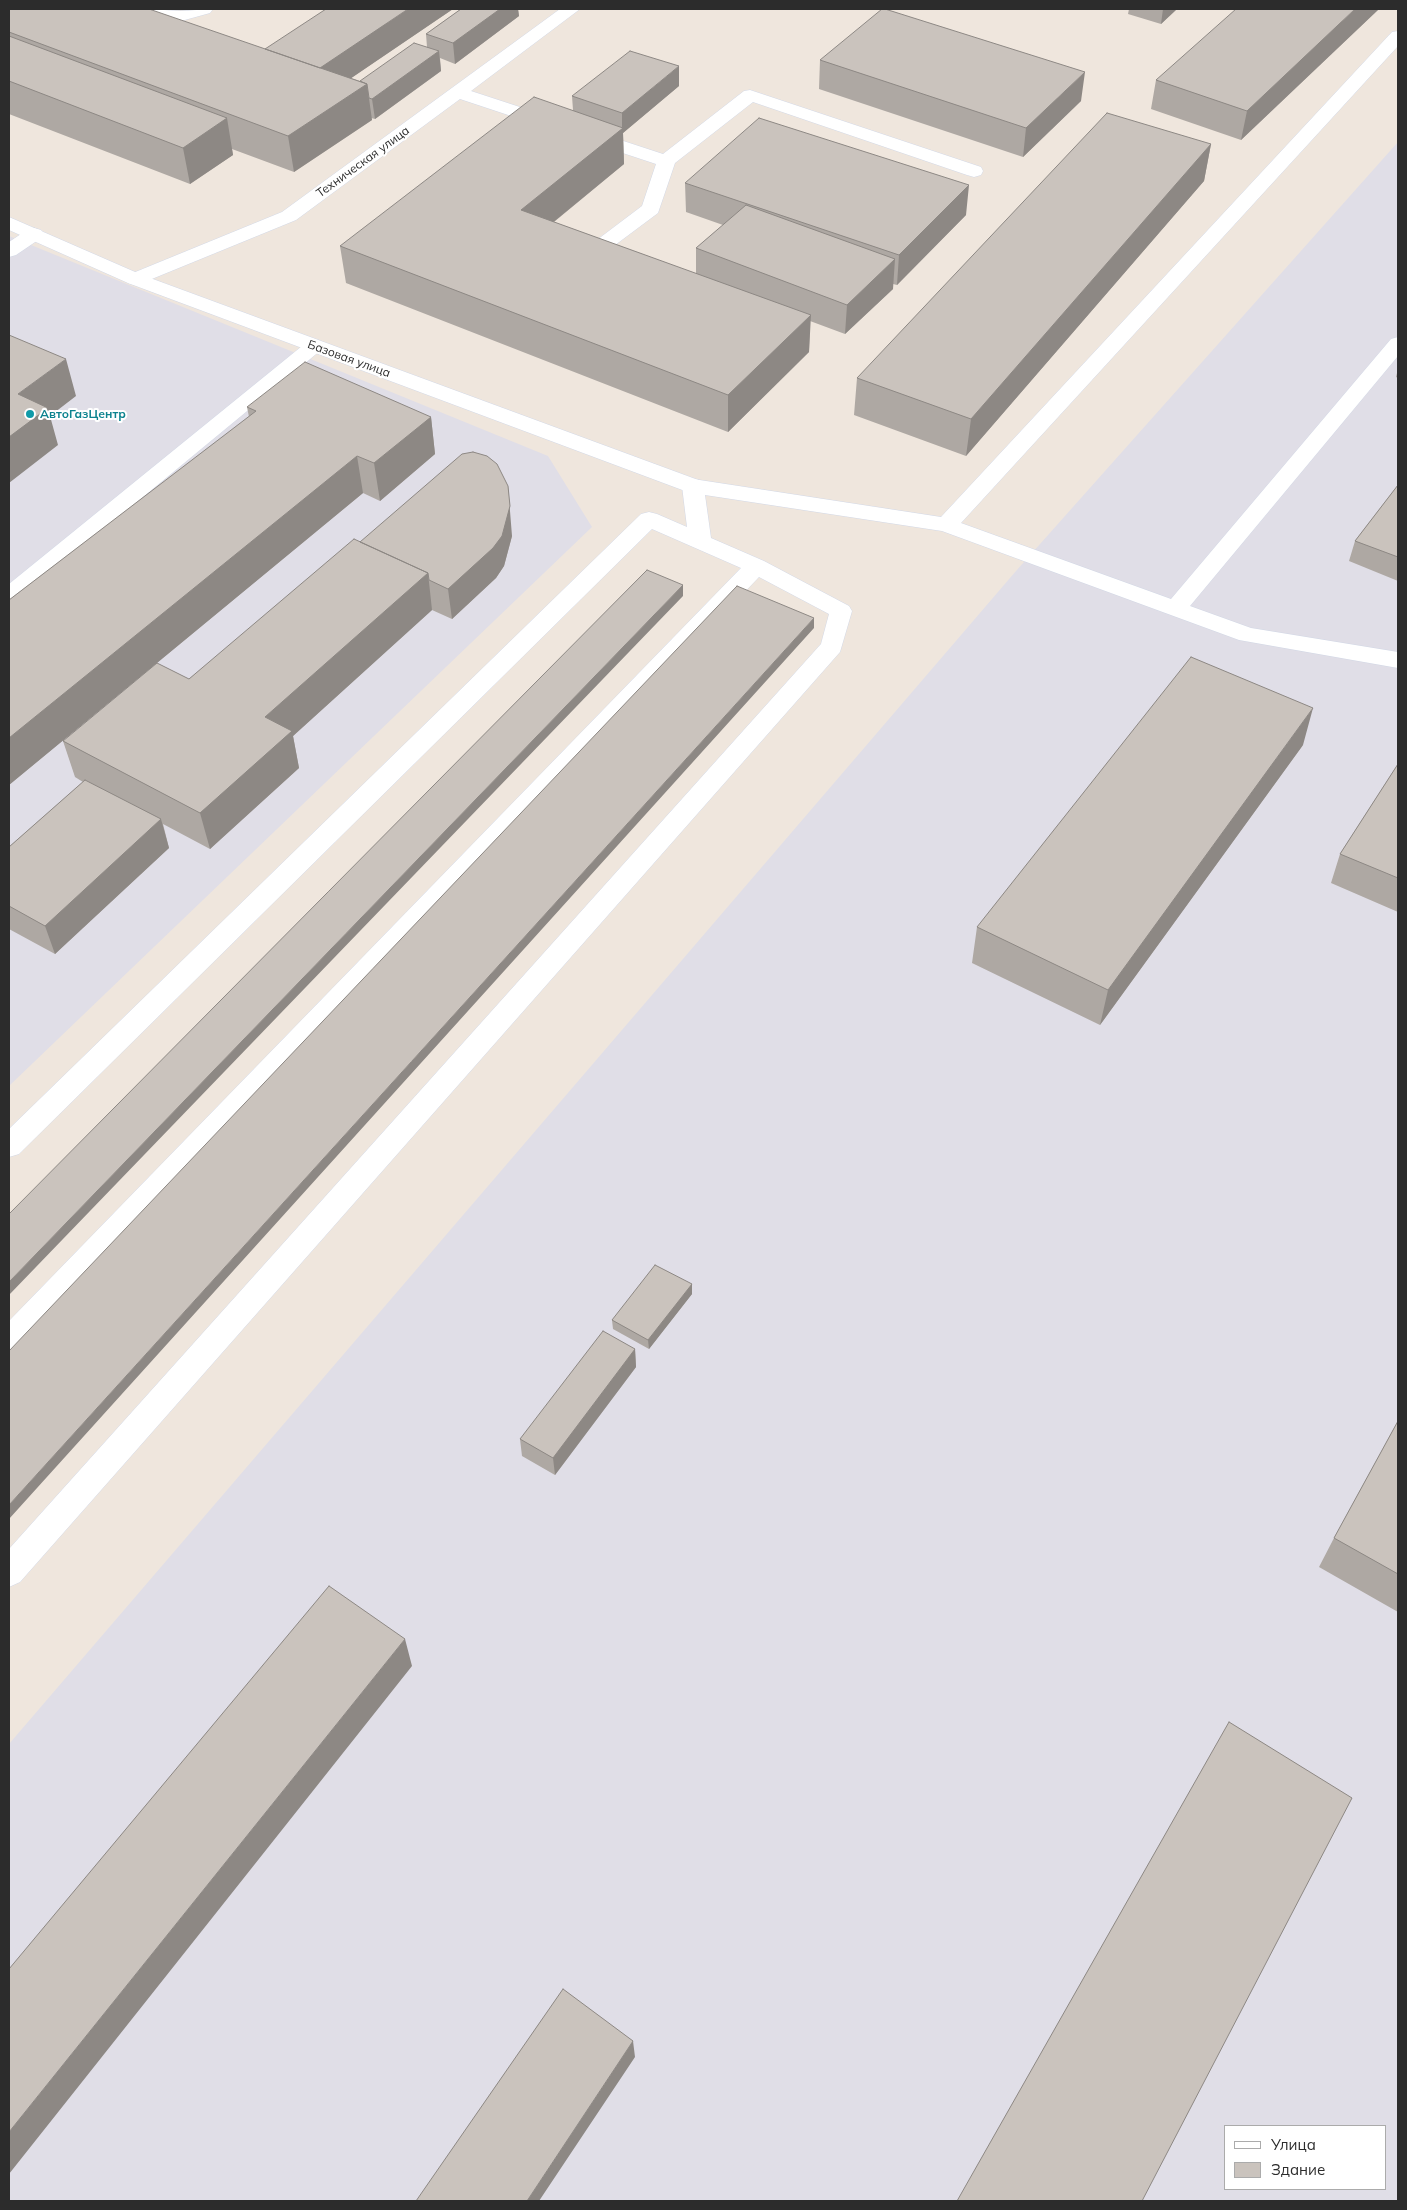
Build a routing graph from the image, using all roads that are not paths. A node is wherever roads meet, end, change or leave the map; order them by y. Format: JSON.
{"nodes":[{"id":1,"x":154,"y":9,"type":"edge"},
{"id":2,"x":204,"y":9,"type":"edge"},
{"id":3,"x":560,"y":11,"type":"edge"},
{"id":4,"x":1398,"y":36,"type":"edge"},
{"id":5,"x":457,"y":92,"type":"junction"},
{"id":6,"x":666,"y":162,"type":"junction"},
{"id":7,"x":974,"y":171,"type":"dead end"},
{"id":8,"x":9,"y":223,"type":"edge"},
{"id":9,"x":34,"y":234,"type":"junction"},
{"id":10,"x":9,"y":251,"type":"edge"},
{"id":11,"x":588,"y":256,"type":"edge"},
{"id":12,"x":135,"y":278,"type":"junction"},
{"id":13,"x":1398,"y":343,"type":"edge"},
{"id":14,"x":314,"y":346,"type":"junction"},
{"id":15,"x":693,"y":486,"type":"junction"},
{"id":16,"x":946,"y":525,"type":"junction"},
{"id":17,"x":700,"y":542,"type":"junction"},
{"id":18,"x":756,"y":566,"type":"junction"},
{"id":19,"x":9,"y":596,"type":"edge"},
{"id":20,"x":1175,"y":609,"type":"junction"},
{"id":21,"x":1398,"y":660,"type":"edge"},
{"id":22,"x":9,"y":1146,"type":"edge"},
{"id":23,"x":9,"y":1341,"type":"edge"},
{"id":24,"x":9,"y":1572,"type":"edge"}],
"edges":[{"from":1,"to":2,"type":"street"},
{"from":3,"to":5,"type":"street","name":"Техническая улица"},
{"from":4,"to":16,"type":"street"},
{"from":5,"to":6,"type":"street"},
{"from":5,"to":12,"type":"street","name":"Техническая улица"},
{"from":6,"to":7,"type":"street"},
{"from":6,"to":11,"type":"street"},
{"from":8,"to":9,"type":"street","name":"Базовая улица"},
{"from":9,"to":10,"type":"street"},
{"from":9,"to":12,"type":"street","name":"Базовая улица"},
{"from":12,"to":14,"type":"street","name":"Базовая улица"},
{"from":13,"to":20,"type":"street"},
{"from":14,"to":15,"type":"street","name":"Базовая улица"},
{"from":14,"to":19,"type":"street"},
{"from":15,"to":16,"type":"street","name":"Базовая улица"},
{"from":15,"to":17,"type":"street"},
{"from":16,"to":20,"type":"street","name":"Базовая улица"},
{"from":17,"to":18,"type":"street"},
{"from":17,"to":22,"type":"street"},
{"from":18,"to":23,"type":"street"},
{"from":18,"to":24,"type":"street"},
{"from":20,"to":21,"type":"street","name":"Базовая улица"}]}
